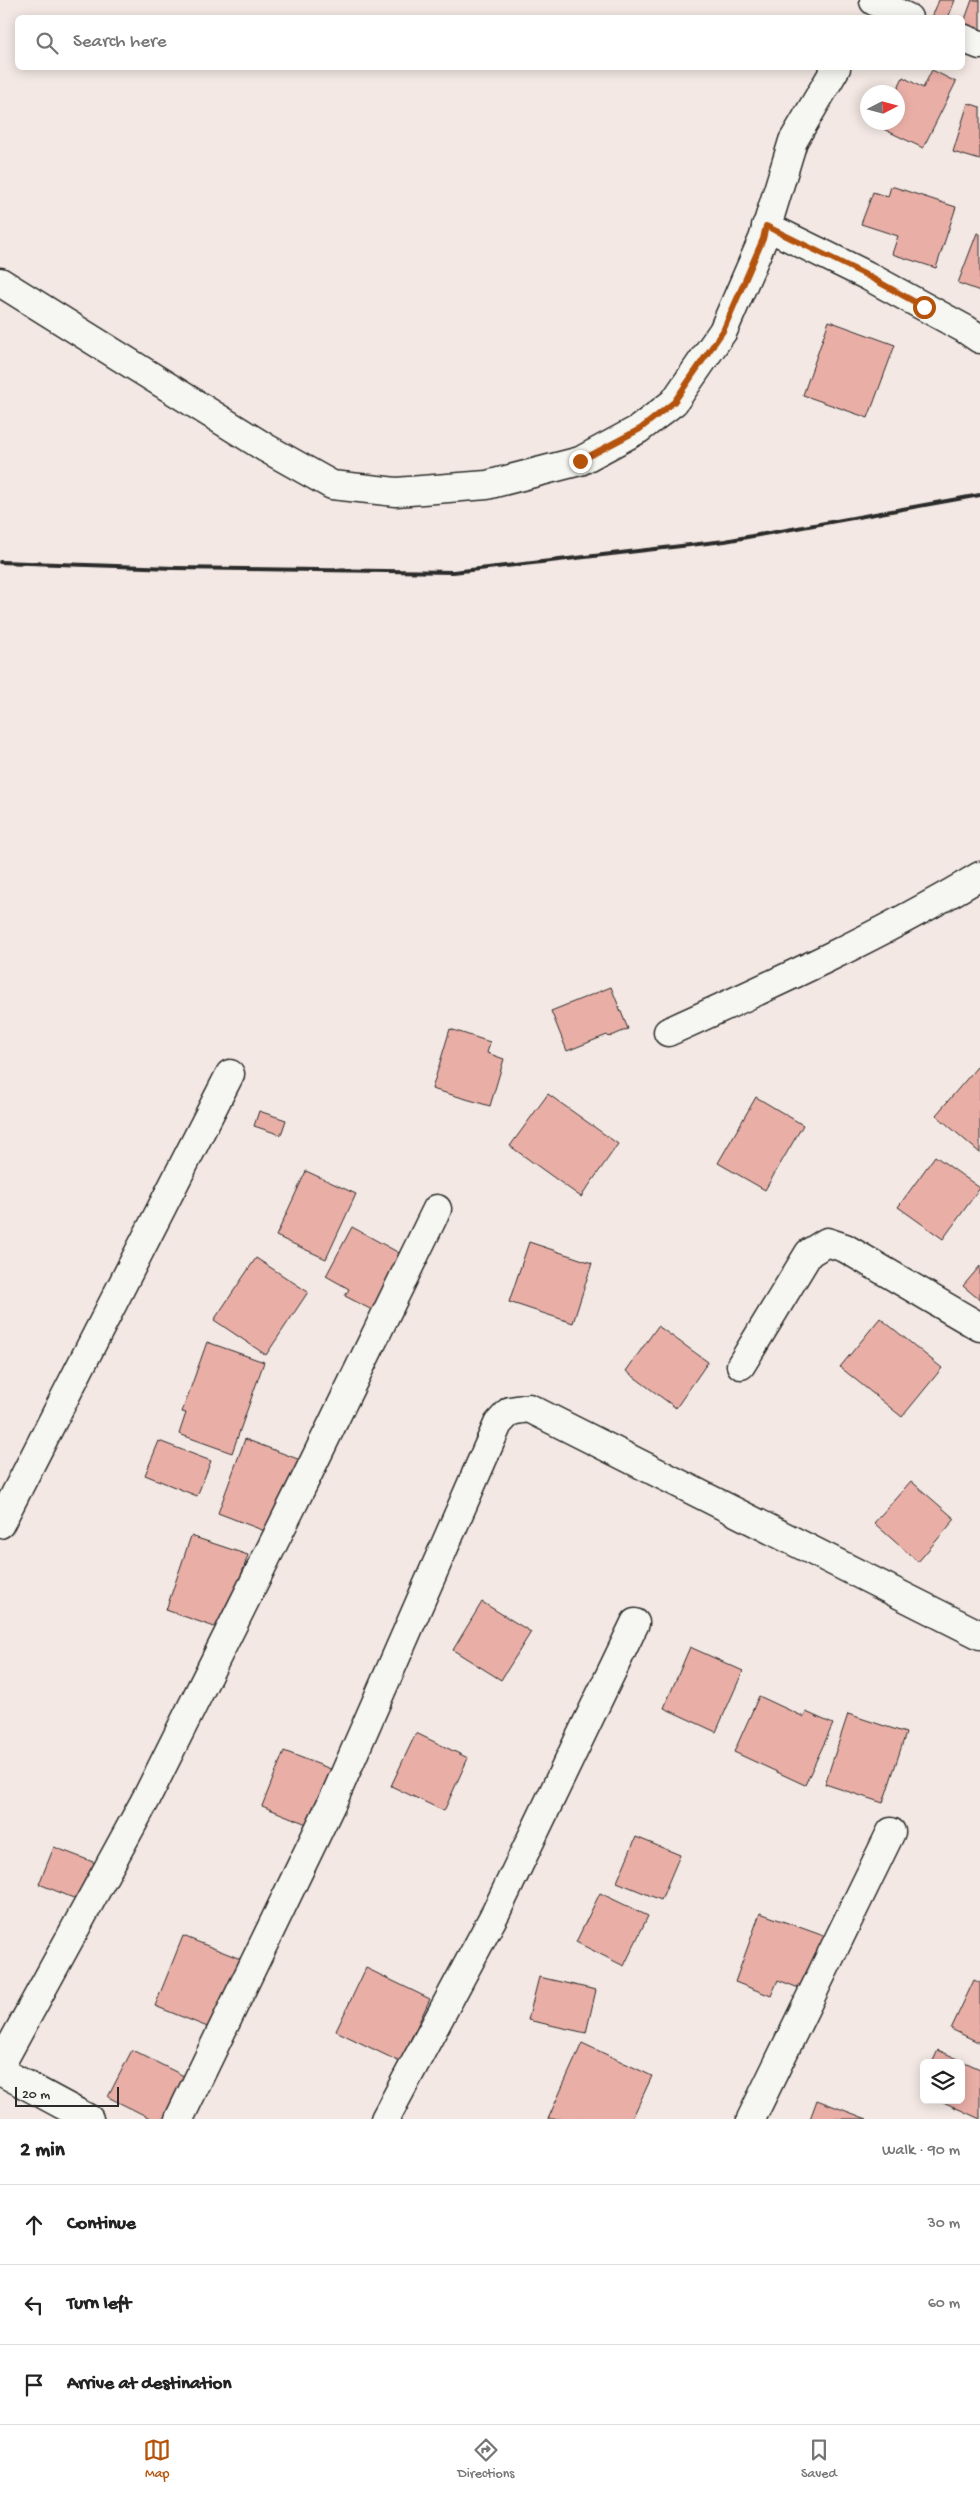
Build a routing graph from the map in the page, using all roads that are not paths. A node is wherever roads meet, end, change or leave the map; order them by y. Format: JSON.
{"nodes":[{"id":1,"x":875,"y":0,"type":"edge"},
{"id":2,"x":867,"y":15,"type":"edge"},
{"id":3,"x":902,"y":15,"type":"edge"},
{"id":4,"x":965,"y":39,"type":"edge"},
{"id":5,"x":980,"y":45,"type":"edge"},
{"id":6,"x":835,"y":70,"type":"edge"},
{"id":7,"x":766,"y":226,"type":"junction"},
{"id":8,"x":0,"y":282,"type":"edge"},
{"id":9,"x":980,"y":339,"type":"edge"},
{"id":10,"x":980,"y":876,"type":"edge"},
{"id":11,"x":668,"y":1032,"type":"dead end"},
{"id":12,"x":230,"y":1074,"type":"dead end"},
{"id":13,"x":437,"y":1209,"type":"dead end"},
{"id":14,"x":980,"y":1327,"type":"edge"},
{"id":15,"x":741,"y":1365,"type":"dead end"},
{"id":16,"x":0,"y":1524,"type":"edge"},
{"id":17,"x":635,"y":1623,"type":"dead end"},
{"id":18,"x":980,"y":1634,"type":"edge"},
{"id":19,"x":891,"y":1832,"type":"dead end"},
{"id":20,"x":0,"y":2066,"type":"edge"},
{"id":21,"x":0,"y":2071,"type":"edge"},
{"id":22,"x":88,"y":2119,"type":"edge"},
{"id":23,"x":179,"y":2119,"type":"edge"},
{"id":24,"x":385,"y":2119,"type":"edge"},
{"id":25,"x":751,"y":2119,"type":"edge"}],
"edges":[{"from":1,"to":2,"type":"street"},
{"from":1,"to":3,"type":"street"},
{"from":4,"to":5,"type":"street"},
{"from":6,"to":7,"type":"street"},
{"from":7,"to":8,"type":"street"},
{"from":7,"to":9,"type":"street"},
{"from":10,"to":11,"type":"street"},
{"from":12,"to":16,"type":"street"},
{"from":13,"to":20,"type":"street"},
{"from":14,"to":15,"type":"street"},
{"from":17,"to":24,"type":"street"},
{"from":18,"to":23,"type":"street"},
{"from":19,"to":25,"type":"street"},
{"from":21,"to":22,"type":"street"}]}
